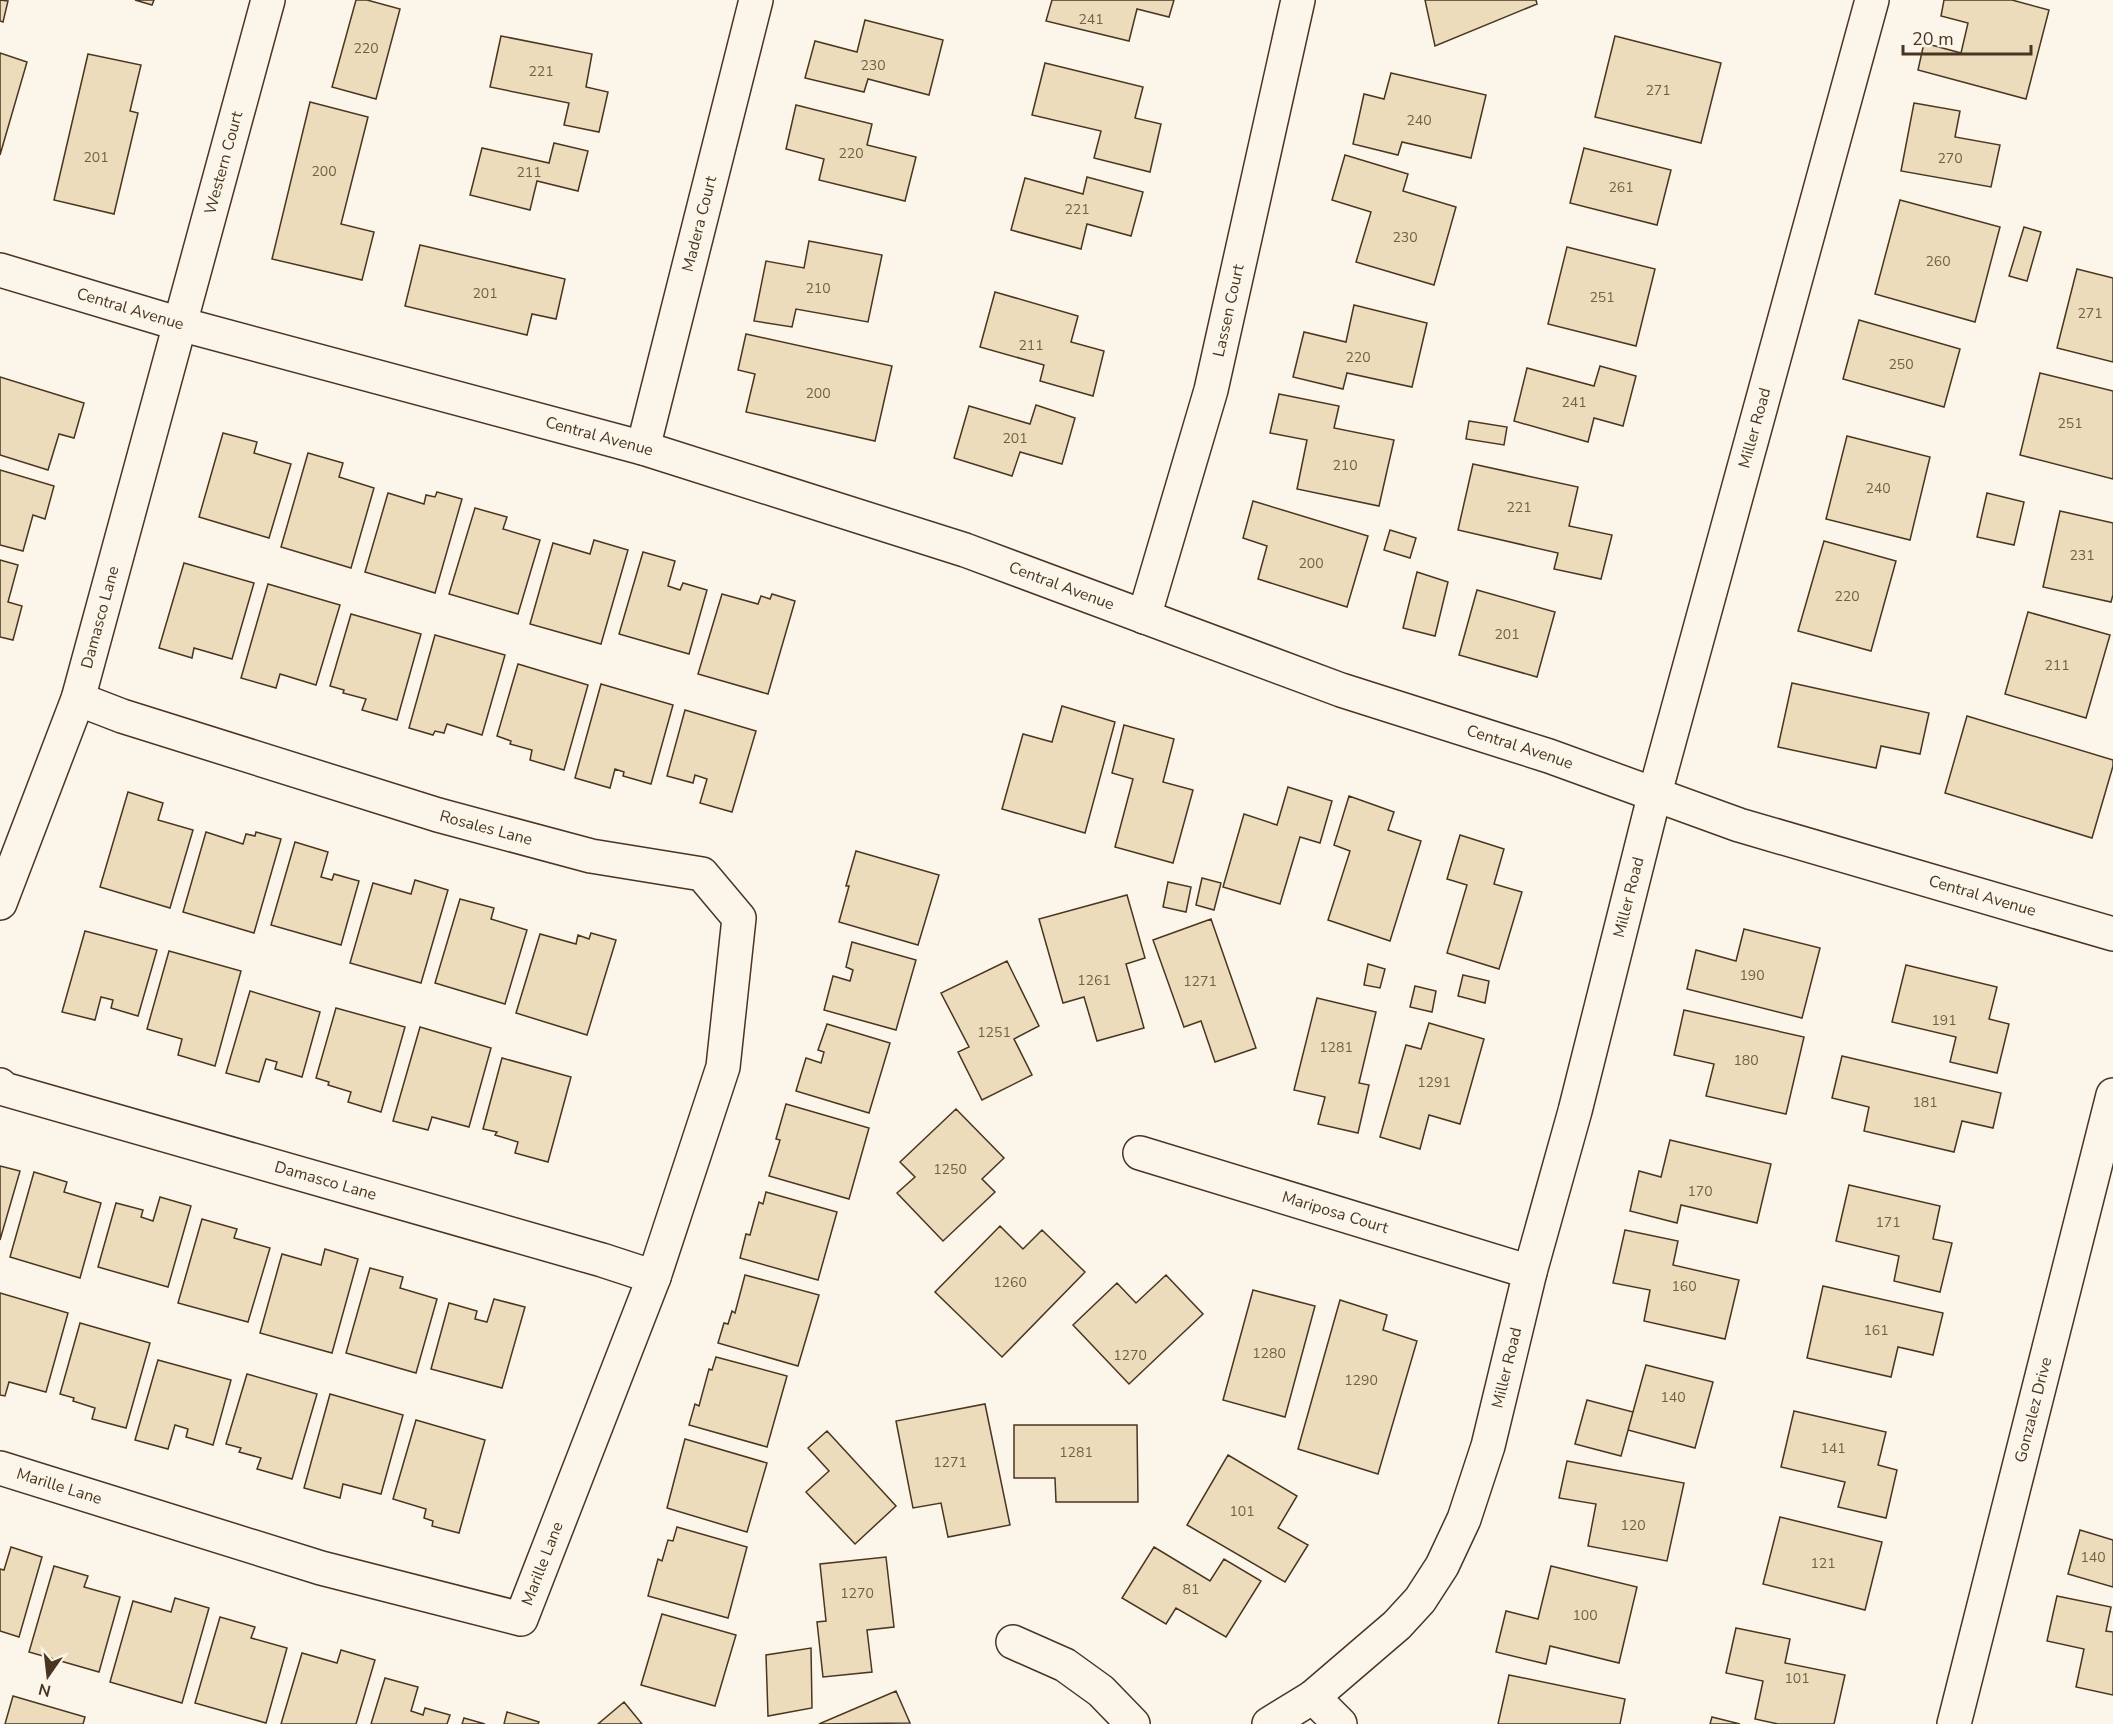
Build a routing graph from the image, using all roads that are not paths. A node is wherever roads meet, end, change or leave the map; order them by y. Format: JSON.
{"nodes":[{"id":1,"x":268,"y":0,"type":"edge"},
{"id":2,"x":756,"y":0,"type":"edge"},
{"id":3,"x":1298,"y":0,"type":"edge"},
{"id":4,"x":1872,"y":0,"type":"edge"},
{"id":5,"x":0,"y":270,"type":"edge"},
{"id":6,"x":180,"y":324,"type":"junction"},
{"id":7,"x":643,"y":448,"type":"junction"},
{"id":8,"x":1144,"y":617,"type":"junction"},
{"id":9,"x":78,"y":699,"type":"junction"},
{"id":10,"x":1655,"y":793,"type":"junction"},
{"id":11,"x":0,"y":903,"type":"edge"},
{"id":12,"x":2113,"y":934,"type":"edge"},
{"id":13,"x":723,"y":1066,"type":"joint"},
{"id":14,"x":0,"y":1085,"type":"edge"},
{"id":15,"x":2113,"y":1095,"type":"edge"},
{"id":16,"x":1140,"y":1153,"type":"dead end"},
{"id":17,"x":1530,"y":1272,"type":"junction"},
{"id":18,"x":654,"y":1277,"type":"junction"},
{"id":19,"x":0,"y":1468,"type":"edge"},
{"id":20,"x":1013,"y":1642,"type":"dead end"},
{"id":21,"x":1313,"y":1697,"type":"junction"},
{"id":22,"x":1133,"y":1724,"type":"edge"},
{"id":23,"x":1269,"y":1724,"type":"edge"},
{"id":24,"x":1340,"y":1724,"type":"edge"},
{"id":25,"x":1954,"y":1724,"type":"edge"}],
"edges":[{"from":1,"to":6,"type":"street","name":"Western Court"},
{"from":2,"to":7,"type":"street","name":"Madera Court"},
{"from":3,"to":8,"type":"street","name":"Lassen Court"},
{"from":4,"to":10,"type":"street","name":"Miller Road"},
{"from":5,"to":6,"type":"street","name":"Central Avenue"},
{"from":6,"to":7,"type":"street","name":"Central Avenue"},
{"from":6,"to":9,"type":"street","name":"Damasco Lane"},
{"from":7,"to":8,"type":"street","name":"Central Avenue"},
{"from":8,"to":10,"type":"street","name":"Central Avenue"},
{"from":9,"to":11,"type":"street","name":"Damasco Lane"},
{"from":9,"to":13,"type":"street","name":"Rosales Lane"},
{"from":10,"to":12,"type":"street","name":"Central Avenue"},
{"from":10,"to":17,"type":"street","name":"Miller Road"},
{"from":13,"to":18,"type":"street","name":"Marille Lane"},
{"from":14,"to":18,"type":"street","name":"Damasco Lane"},
{"from":15,"to":25,"type":"street","name":"Gonzalez Drive"},
{"from":16,"to":17,"type":"street","name":"Mariposa Court"},
{"from":17,"to":21,"type":"street","name":"Miller Road"},
{"from":18,"to":19,"type":"street","name":"Marille Lane"},
{"from":20,"to":22,"type":"street"},
{"from":21,"to":23,"type":"street","name":"Miller Road"},
{"from":21,"to":24,"type":"street"}]}
